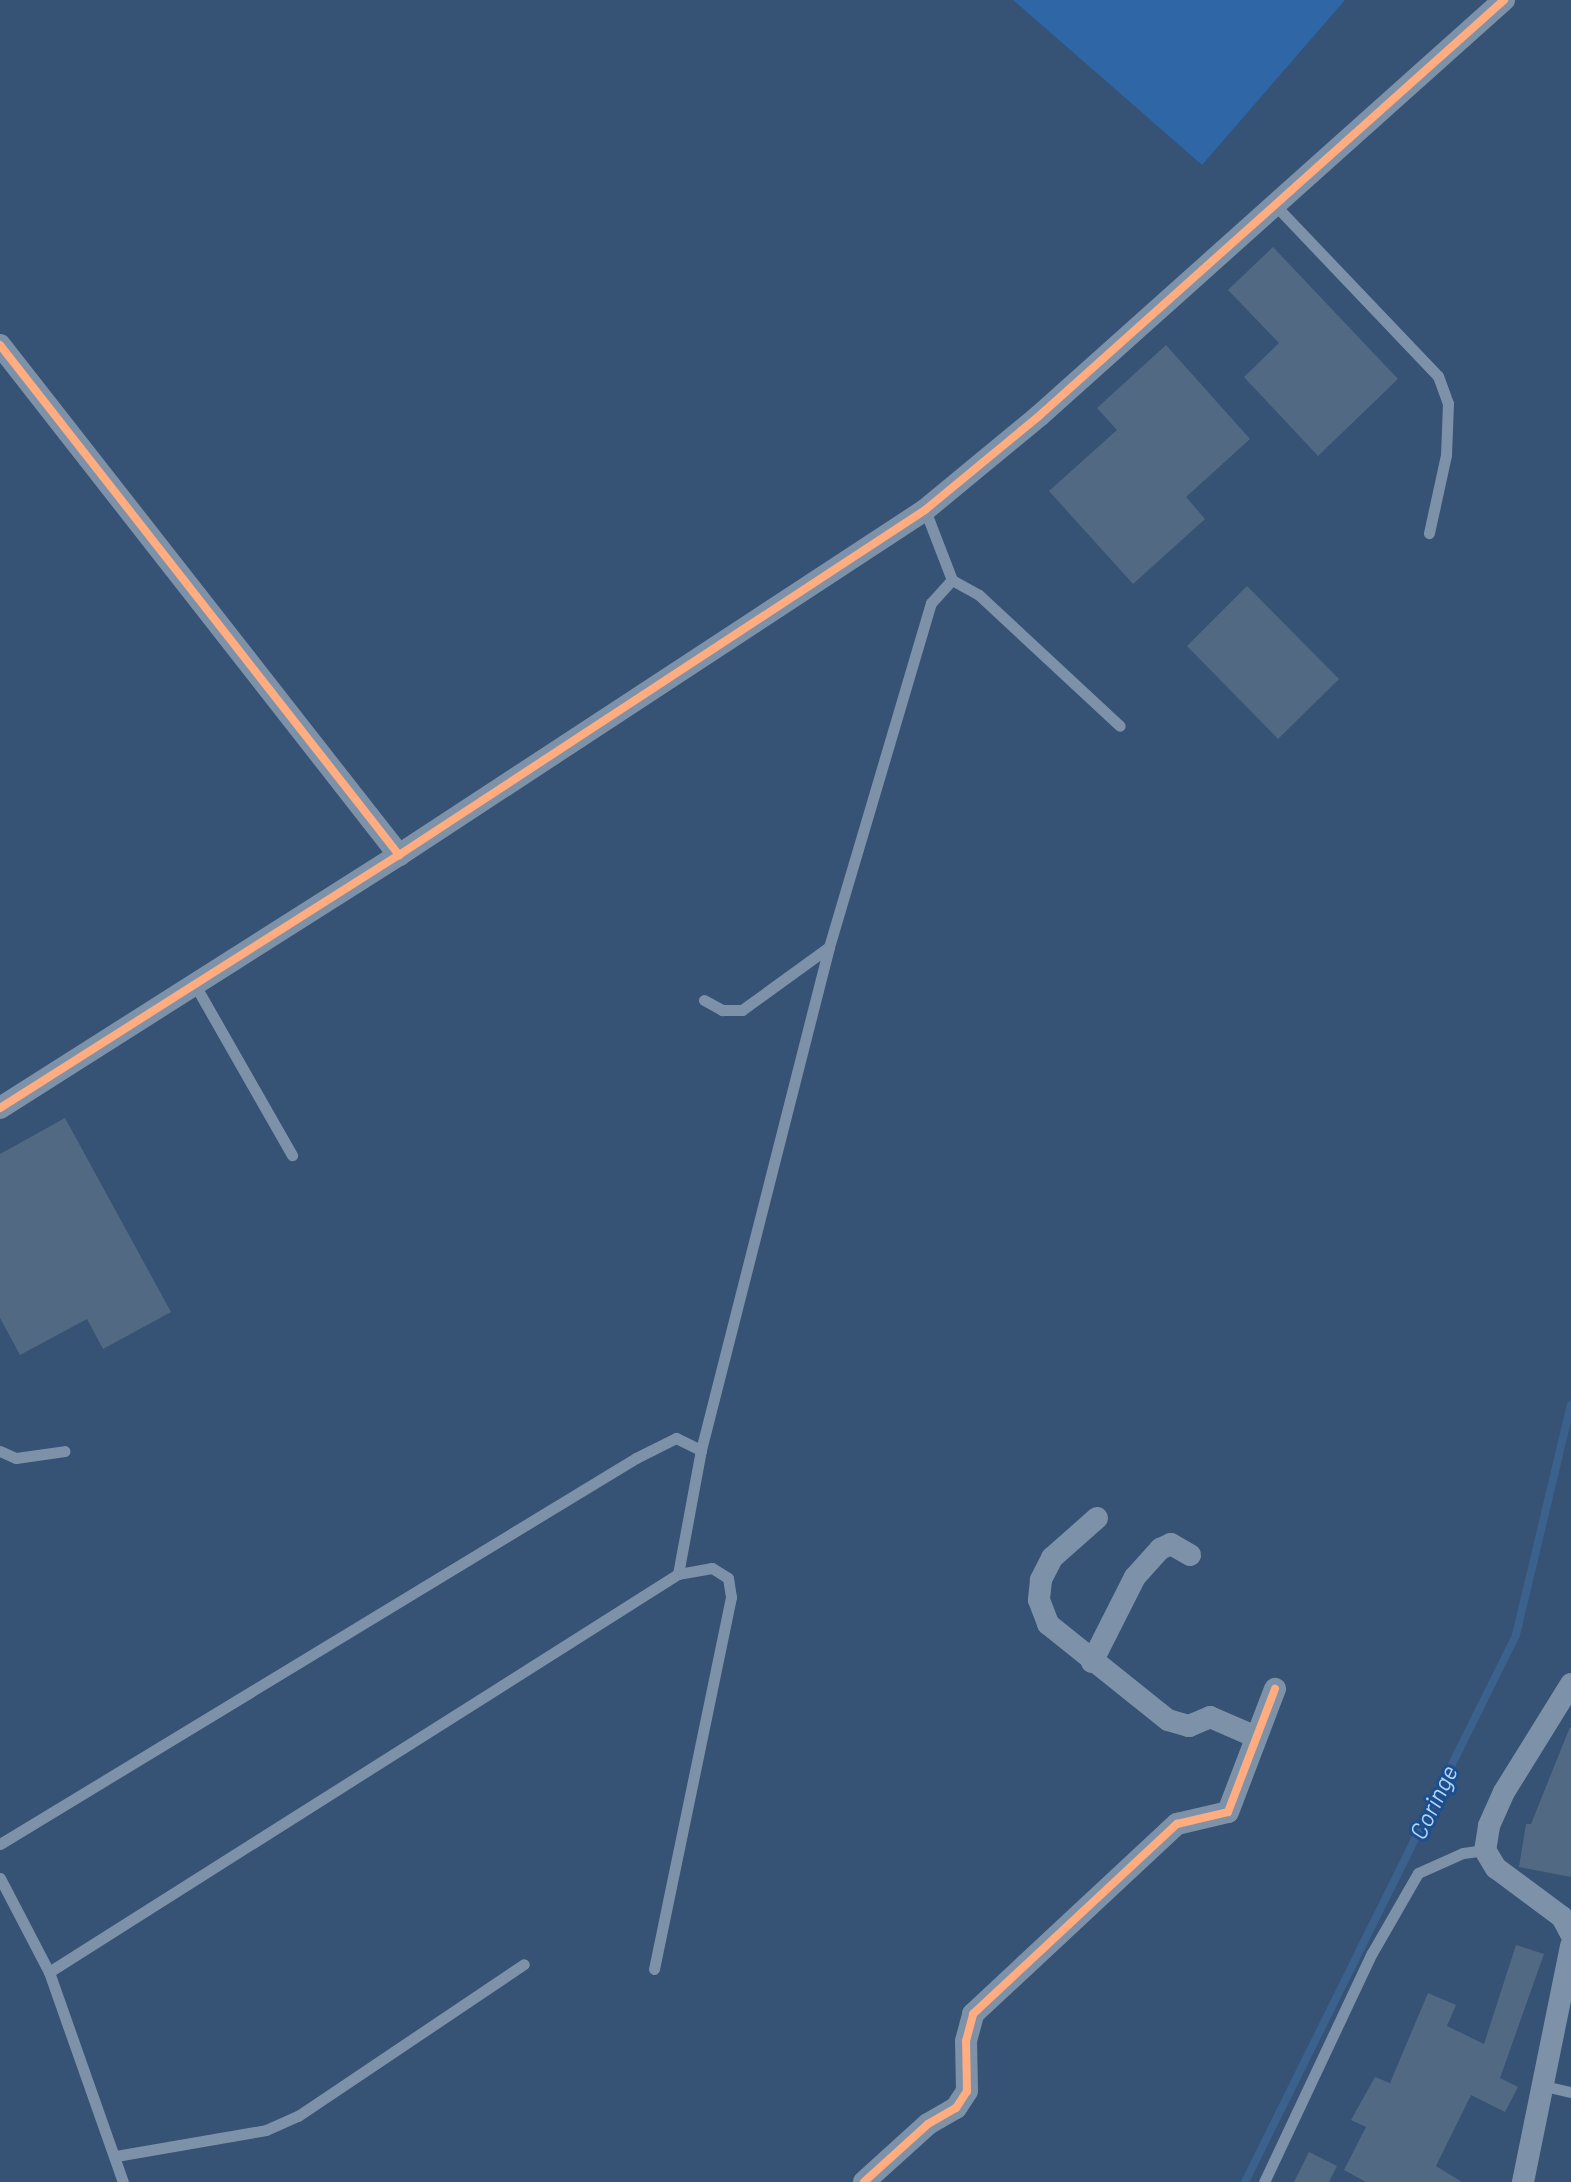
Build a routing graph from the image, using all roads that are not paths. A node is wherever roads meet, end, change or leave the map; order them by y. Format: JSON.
{"nodes":[{"id":1,"x":1504,"y":0,"type":"edge"},
{"id":2,"x":1275,"y":205,"type":"junction"},
{"id":3,"x":0,"y":345,"type":"edge"},
{"id":4,"x":925,"y":510,"type":"junction"},
{"id":5,"x":1429,"y":533,"type":"dead end"},
{"id":6,"x":952,"y":580,"type":"junction"},
{"id":7,"x":1120,"y":726,"type":"dead end"},
{"id":8,"x":399,"y":855,"type":"junction"},
{"id":9,"x":829,"y":947,"type":"junction"},
{"id":10,"x":195,"y":985,"type":"junction"},
{"id":11,"x":704,"y":1000,"type":"dead end"},
{"id":12,"x":0,"y":1108,"type":"edge"},
{"id":13,"x":292,"y":1155,"type":"dead end"},
{"id":14,"x":701,"y":1450,"type":"junction"},
{"id":15,"x":0,"y":1451,"type":"edge"},
{"id":16,"x":65,"y":1451,"type":"dead end"},
{"id":17,"x":1097,"y":1518,"type":"dead end"},
{"id":18,"x":1190,"y":1555,"type":"dead end"},
{"id":19,"x":678,"y":1574,"type":"junction"},
{"id":20,"x":1092,"y":1662,"type":"junction"},
{"id":21,"x":1571,"y":1684,"type":"edge"},
{"id":22,"x":1275,"y":1689,"type":"dead end"},
{"id":23,"x":1256,"y":1737,"type":"junction"},
{"id":24,"x":0,"y":1844,"type":"edge"},
{"id":25,"x":1485,"y":1850,"type":"junction"},
{"id":26,"x":0,"y":1878,"type":"edge"},
{"id":27,"x":1571,"y":1934,"type":"edge"},
{"id":28,"x":1571,"y":1946,"type":"edge"},
{"id":29,"x":524,"y":1964,"type":"dead end"},
{"id":30,"x":654,"y":1969,"type":"dead end"},
{"id":31,"x":49,"y":1972,"type":"junction"},
{"id":32,"x":1540,"y":2085,"type":"junction"},
{"id":33,"x":1571,"y":2092,"type":"edge"},
{"id":34,"x":116,"y":2156,"type":"junction"},
{"id":35,"x":123,"y":2182,"type":"edge"},
{"id":36,"x":864,"y":2182,"type":"edge"},
{"id":37,"x":1264,"y":2182,"type":"edge"},
{"id":38,"x":1523,"y":2182,"type":"edge"}],
"edges":[{"from":1,"to":2,"type":"street"},
{"from":2,"to":4,"type":"street"},
{"from":2,"to":5,"type":"lane"},
{"from":3,"to":8,"type":"street"},
{"from":4,"to":6,"type":"lane"},
{"from":4,"to":8,"type":"street"},
{"from":6,"to":7,"type":"lane"},
{"from":6,"to":9,"type":"lane"},
{"from":8,"to":10,"type":"street"},
{"from":9,"to":11,"type":"lane"},
{"from":9,"to":14,"type":"lane"},
{"from":10,"to":12,"type":"street"},
{"from":10,"to":13,"type":"lane"},
{"from":14,"to":19,"type":"lane"},
{"from":14,"to":24,"type":"lane"},
{"from":15,"to":16,"type":"lane"},
{"from":17,"to":20,"type":"street"},
{"from":18,"to":20,"type":"street"},
{"from":19,"to":30,"type":"lane"},
{"from":19,"to":31,"type":"lane"},
{"from":20,"to":23,"type":"street"},
{"from":21,"to":25,"type":"street"},
{"from":22,"to":23,"type":"street"},
{"from":23,"to":36,"type":"street"},
{"from":25,"to":27,"type":"street"},
{"from":25,"to":37,"type":"lane"},
{"from":26,"to":31,"type":"lane"},
{"from":28,"to":32,"type":"street"},
{"from":29,"to":34,"type":"lane"},
{"from":31,"to":34,"type":"lane"},
{"from":32,"to":33,"type":"lane"},
{"from":32,"to":38,"type":"street"},
{"from":34,"to":35,"type":"lane"}]}
